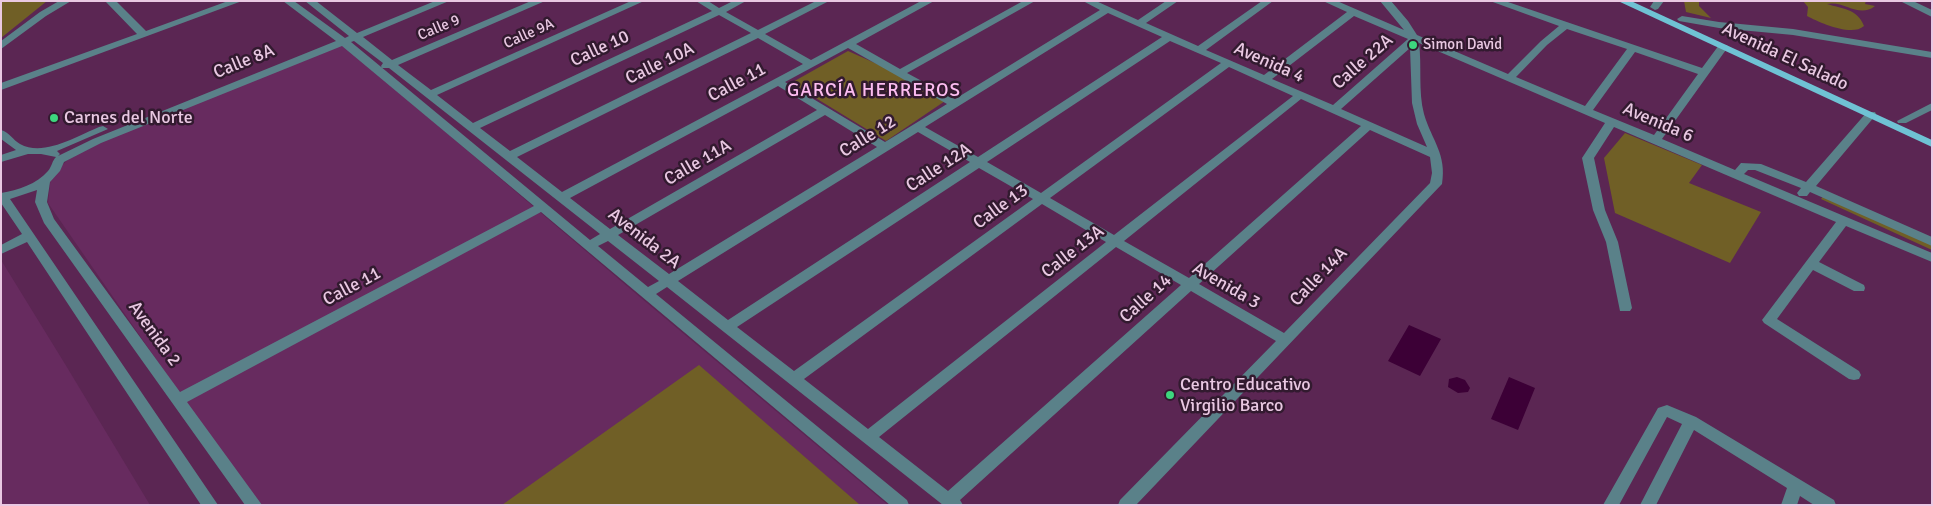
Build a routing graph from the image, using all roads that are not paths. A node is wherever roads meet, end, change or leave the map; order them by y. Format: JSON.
{"nodes":[{"id":1,"x":66,"y":1,"type":"edge"},
{"id":2,"x":110,"y":1,"type":"edge"},
{"id":3,"x":237,"y":1,"type":"edge"},
{"id":4,"x":288,"y":1,"type":"edge"},
{"id":5,"x":327,"y":1,"type":"edge"},
{"id":6,"x":424,"y":1,"type":"edge"},
{"id":7,"x":444,"y":1,"type":"edge"},
{"id":8,"x":540,"y":1,"type":"edge"},
{"id":9,"x":639,"y":1,"type":"edge"},
{"id":10,"x":702,"y":1,"type":"edge"},
{"id":11,"x":741,"y":1,"type":"edge"},
{"id":12,"x":824,"y":1,"type":"edge"},
{"id":13,"x":929,"y":1,"type":"edge"},
{"id":14,"x":1030,"y":1,"type":"edge"},
{"id":15,"x":1088,"y":1,"type":"edge"},
{"id":16,"x":1173,"y":1,"type":"edge"},
{"id":17,"x":1268,"y":1,"type":"edge"},
{"id":18,"x":1328,"y":1,"type":"edge"},
{"id":19,"x":1385,"y":1,"type":"edge"},
{"id":20,"x":1496,"y":1,"type":"edge"},
{"id":21,"x":1623,"y":1,"type":"edge"},
{"id":22,"x":1642,"y":1,"type":"edge"},
{"id":23,"x":1904,"y":1,"type":"edge"},
{"id":24,"x":313,"y":3,"type":"edge"},
{"id":25,"x":1657,"y":4,"type":"edge"},
{"id":26,"x":1107,"y":10,"type":"junction"},
{"id":27,"x":301,"y":11,"type":"junction"},
{"id":28,"x":719,"y":12,"type":"junction"},
{"id":29,"x":1353,"y":12,"type":"junction"},
{"id":30,"x":1932,"y":14,"type":"edge"},
{"id":31,"x":1682,"y":19,"type":"junction"},
{"id":32,"x":1138,"y":24,"type":"junction"},
{"id":33,"x":1565,"y":26,"type":"junction"},
{"id":34,"x":758,"y":34,"type":"junction"},
{"id":35,"x":144,"y":35,"type":"junction"},
{"id":36,"x":346,"y":36,"type":"junction"},
{"id":37,"x":1169,"y":37,"type":"junction"},
{"id":38,"x":1414,"y":39,"type":"junction"},
{"id":39,"x":848,"y":44,"type":"junction"},
{"id":40,"x":1,"y":46,"type":"edge"},
{"id":41,"x":1723,"y":47,"type":"junction"},
{"id":42,"x":1632,"y":48,"type":"junction"},
{"id":43,"x":1199,"y":50,"type":"junction"},
{"id":44,"x":1932,"y":55,"type":"edge"},
{"id":45,"x":1228,"y":63,"type":"junction"},
{"id":46,"x":392,"y":64,"type":"junction"},
{"id":47,"x":811,"y":64,"type":"junction"},
{"id":48,"x":377,"y":70,"type":"junction"},
{"id":49,"x":900,"y":73,"type":"junction"},
{"id":50,"x":1706,"y":73,"type":"junction"},
{"id":51,"x":1265,"y":79,"type":"junction"},
{"id":52,"x":1508,"y":79,"type":"junction"},
{"id":53,"x":778,"y":82,"type":"junction"},
{"id":54,"x":1,"y":87,"type":"edge"},
{"id":55,"x":431,"y":94,"type":"junction"},
{"id":56,"x":1300,"y":95,"type":"junction"},
{"id":57,"x":955,"y":104,"type":"junction"},
{"id":58,"x":1932,"y":106,"type":"edge"},
{"id":59,"x":1334,"y":110,"type":"junction"},
{"id":60,"x":824,"y":111,"type":"junction"},
{"id":61,"x":1586,"y":112,"type":"junction"},
{"id":62,"x":1871,"y":114,"type":"junction"},
{"id":63,"x":1902,"y":121,"type":"junction"},
{"id":64,"x":1611,"y":122,"type":"junction"},
{"id":65,"x":1369,"y":125,"type":"junction"},
{"id":66,"x":473,"y":127,"type":"junction"},
{"id":67,"x":917,"y":127,"type":"junction"},
{"id":68,"x":1,"y":133,"type":"edge"},
{"id":69,"x":1932,"y":135,"type":"edge"},
{"id":70,"x":1655,"y":141,"type":"junction"},
{"id":71,"x":1932,"y":144,"type":"edge"},
{"id":72,"x":885,"y":147,"type":"junction"},
{"id":73,"x":29,"y":151,"type":"junction"},
{"id":74,"x":48,"y":151,"type":"junction"},
{"id":75,"x":1436,"y":155,"type":"junction"},
{"id":76,"x":510,"y":156,"type":"junction"},
{"id":77,"x":1,"y":159,"type":"edge"},
{"id":78,"x":59,"y":160,"type":"junction"},
{"id":79,"x":978,"y":163,"type":"junction"},
{"id":80,"x":1736,"y":176,"type":"junction"},
{"id":81,"x":44,"y":180,"type":"junction"},
{"id":82,"x":1808,"y":187,"type":"junction"},
{"id":83,"x":2,"y":197,"type":"edge"},
{"id":84,"x":562,"y":197,"type":"junction"},
{"id":85,"x":1041,"y":199,"type":"junction"},
{"id":86,"x":1797,"y":201,"type":"junction"},
{"id":87,"x":542,"y":207,"type":"junction"},
{"id":88,"x":1843,"y":221,"type":"junction"},
{"id":89,"x":610,"y":234,"type":"junction"},
{"id":90,"x":29,"y":236,"type":"junction"},
{"id":91,"x":1115,"y":242,"type":"junction"},
{"id":92,"x":1932,"y":242,"type":"edge"},
{"id":93,"x":589,"y":246,"type":"junction"},
{"id":94,"x":1,"y":250,"type":"edge"},
{"id":95,"x":1932,"y":258,"type":"edge"},
{"id":96,"x":1811,"y":263,"type":"junction"},
{"id":97,"x":668,"y":280,"type":"junction"},
{"id":98,"x":1190,"y":285,"type":"junction"},
{"id":99,"x":1859,"y":288,"type":"dead end"},
{"id":100,"x":647,"y":294,"type":"junction"},
{"id":101,"x":1625,"y":308,"type":"dead end"},
{"id":102,"x":728,"y":327,"type":"junction"},
{"id":103,"x":1284,"y":339,"type":"junction"},
{"id":104,"x":1854,"y":375,"type":"dead end"},
{"id":105,"x":794,"y":379,"type":"junction"},
{"id":106,"x":178,"y":400,"type":"junction"},
{"id":107,"x":1691,"y":421,"type":"junction"},
{"id":108,"x":868,"y":437,"type":"junction"},
{"id":109,"x":1796,"y":485,"type":"junction"},
{"id":110,"x":952,"y":502,"type":"edge"},
{"id":111,"x":210,"y":505,"type":"edge"},
{"id":112,"x":254,"y":505,"type":"edge"},
{"id":113,"x":901,"y":505,"type":"edge"},
{"id":114,"x":1126,"y":505,"type":"edge"},
{"id":115,"x":1611,"y":505,"type":"edge"},
{"id":116,"x":1648,"y":505,"type":"edge"},
{"id":117,"x":1789,"y":505,"type":"edge"},
{"id":118,"x":1828,"y":505,"type":"edge"}],
"edges":[{"from":1,"to":40,"type":"street"},
{"from":2,"to":35,"type":"street"},
{"from":3,"to":35,"type":"street"},
{"from":4,"to":27,"type":"street","name":"Avenida 2A"},
{"from":5,"to":24,"type":"street"},
{"from":6,"to":36,"type":"street","name":"Calle 8A"},
{"from":7,"to":36,"type":"street","name":"Calle 8A"},
{"from":8,"to":46,"type":"street","name":"Calle 9"},
{"from":9,"to":55,"type":"street","name":"Calle 9A"},
{"from":10,"to":28,"type":"street"},
{"from":11,"to":28,"type":"street","name":"Calle 10"},
{"from":12,"to":34,"type":"street","name":"Calle 10A"},
{"from":13,"to":39,"type":"street","name":"Calle 11"},
{"from":14,"to":49,"type":"street"},
{"from":15,"to":26,"type":"street","name":"Avenida 4"},
{"from":16,"to":32,"type":"street"},
{"from":17,"to":43,"type":"street"},
{"from":18,"to":29,"type":"street","name":"Avenida 6"},
{"from":19,"to":38,"type":"street"},
{"from":20,"to":33,"type":"street"},
{"from":21,"to":41,"type":"main road","name":"Avenida El Salado"},
{"from":22,"to":25,"type":"main road","name":"Avenida El Salado"},
{"from":23,"to":30,"type":"street"},
{"from":24,"to":27,"type":"street"},
{"from":24,"to":36,"type":"street","name":"Avenida 2A"},
{"from":25,"to":31,"type":"main road","name":"Avenida El Salado"},
{"from":26,"to":32,"type":"street","name":"Avenida 4"},
{"from":26,"to":57,"type":"street","name":"Calle 12"},
{"from":27,"to":36,"type":"street","name":"Avenida 2A"},
{"from":28,"to":34,"type":"street"},
{"from":28,"to":66,"type":"street","name":"Calle 10"},
{"from":29,"to":38,"type":"street","name":"Avenida 6"},
{"from":29,"to":51,"type":"street"},
{"from":31,"to":44,"type":"street"},
{"from":31,"to":63,"type":"main road","name":"Avenida El Salado"},
{"from":32,"to":37,"type":"street","name":"Avenida 4"},
{"from":33,"to":42,"type":"street"},
{"from":33,"to":52,"type":"street"},
{"from":34,"to":47,"type":"street"},
{"from":34,"to":76,"type":"street","name":"Calle 10A"},
{"from":35,"to":54,"type":"street"},
{"from":36,"to":46,"type":"street","name":"Avenida 2A"},
{"from":36,"to":48,"type":"street","name":"Avenida 2A"},
{"from":36,"to":74,"type":"street","name":"Calle 8A"},
{"from":36,"to":78,"type":"street","name":"Calle 8A"},
{"from":37,"to":43,"type":"street","name":"Avenida 4"},
{"from":37,"to":79,"type":"street","name":"Calle 12A"},
{"from":38,"to":52,"type":"street","name":"Avenida 6"},
{"from":38,"to":59,"type":"street","name":"Calle 22A"},
{"from":38,"to":75,"type":"street","name":"Calle 14A"},
{"from":39,"to":47,"type":"street","name":"Calle 11"},
{"from":39,"to":49,"type":"street"},
{"from":41,"to":50,"type":"street"},
{"from":41,"to":62,"type":"main road","name":"Avenida El Salado"},
{"from":42,"to":50,"type":"street"},
{"from":42,"to":61,"type":"street"},
{"from":43,"to":45,"type":"street","name":"Avenida 4"},
{"from":45,"to":51,"type":"street","name":"Avenida 4"},
{"from":45,"to":85,"type":"street","name":"Calle 13"},
{"from":46,"to":48,"type":"street","name":"Calle 9"},
{"from":46,"to":55,"type":"street","name":"Avenida 2A"},
{"from":47,"to":53,"type":"street","name":"Calle 11"},
{"from":48,"to":87,"type":"street","name":"Avenida 2A"},
{"from":49,"to":57,"type":"street"},
{"from":50,"to":70,"type":"street"},
{"from":51,"to":56,"type":"street","name":"Avenida 4"},
{"from":52,"to":61,"type":"street","name":"Avenida 6"},
{"from":53,"to":60,"type":"street"},
{"from":53,"to":84,"type":"street","name":"Calle 11"},
{"from":55,"to":66,"type":"street","name":"Avenida 2A"},
{"from":56,"to":59,"type":"street","name":"Avenida 4"},
{"from":56,"to":91,"type":"street","name":"Calle 13A"},
{"from":57,"to":67,"type":"street","name":"Calle 12"},
{"from":58,"to":63,"type":"street"},
{"from":59,"to":65,"type":"street","name":"Avenida 4"},
{"from":60,"to":72,"type":"street"},
{"from":60,"to":89,"type":"street","name":"Calle 11A"},
{"from":61,"to":64,"type":"street","name":"Avenida 6"},
{"from":62,"to":71,"type":"main road","name":"Avenida El Salado"},
{"from":62,"to":82,"type":"street"},
{"from":63,"to":69,"type":"main road","name":"Avenida El Salado"},
{"from":64,"to":70,"type":"street","name":"Avenida 6"},
{"from":64,"to":101,"type":"street"},
{"from":65,"to":75,"type":"street","name":"Avenida 4"},
{"from":65,"to":98,"type":"street","name":"Calle 14"},
{"from":66,"to":76,"type":"street","name":"Avenida 2A"},
{"from":67,"to":72,"type":"street","name":"Calle 12"},
{"from":67,"to":79,"type":"street","name":"Avenida 3"},
{"from":68,"to":73,"type":"street"},
{"from":70,"to":80,"type":"street","name":"Avenida 6"},
{"from":72,"to":97,"type":"street","name":"Calle 12"},
{"from":73,"to":74,"type":"street"},
{"from":73,"to":77,"type":"street"},
{"from":74,"to":78,"type":"street"},
{"from":75,"to":103,"type":"street","name":"Calle 14A"},
{"from":76,"to":84,"type":"street","name":"Avenida 2A"},
{"from":78,"to":81,"type":"street"},
{"from":79,"to":85,"type":"street","name":"Avenida 3"},
{"from":79,"to":102,"type":"street","name":"Calle 12A"},
{"from":80,"to":82,"type":"street"},
{"from":80,"to":86,"type":"street","name":"Avenida 6"},
{"from":81,"to":83,"type":"street"},
{"from":81,"to":106,"type":"street","name":"Avenida 2"},
{"from":82,"to":86,"type":"street"},
{"from":82,"to":92,"type":"street"},
{"from":83,"to":90,"type":"street"},
{"from":84,"to":89,"type":"street","name":"Avenida 2A"},
{"from":85,"to":91,"type":"street","name":"Avenida 3"},
{"from":85,"to":105,"type":"street","name":"Calle 13"},
{"from":86,"to":88,"type":"street","name":"Avenida 6"},
{"from":87,"to":93,"type":"street","name":"Avenida 2A"},
{"from":87,"to":106,"type":"street","name":"Calle 11"},
{"from":88,"to":95,"type":"street","name":"Avenida 6"},
{"from":88,"to":96,"type":"street"},
{"from":89,"to":93,"type":"street","name":"Calle 11A"},
{"from":89,"to":97,"type":"street","name":"Avenida 2A"},
{"from":90,"to":94,"type":"street"},
{"from":90,"to":111,"type":"street"},
{"from":91,"to":98,"type":"street","name":"Avenida 3"},
{"from":91,"to":108,"type":"street","name":"Calle 13A"},
{"from":93,"to":100,"type":"street","name":"Avenida 2A"},
{"from":96,"to":99,"type":"street"},
{"from":96,"to":104,"type":"street"},
{"from":97,"to":100,"type":"street","name":"Calle 12"},
{"from":97,"to":102,"type":"street","name":"Avenida 2A"},
{"from":98,"to":103,"type":"street","name":"Avenida 3"},
{"from":98,"to":110,"type":"street","name":"Calle 14"},
{"from":100,"to":113,"type":"street","name":"Avenida 2A"},
{"from":102,"to":105,"type":"street","name":"Avenida 2A"},
{"from":103,"to":114,"type":"street","name":"Calle 14A"},
{"from":105,"to":108,"type":"street","name":"Avenida 2A"},
{"from":106,"to":112,"type":"street","name":"Avenida 2"},
{"from":107,"to":109,"type":"street"},
{"from":107,"to":115,"type":"street"},
{"from":107,"to":116,"type":"street"},
{"from":108,"to":110,"type":"street","name":"Avenida 2A"},
{"from":109,"to":117,"type":"street"},
{"from":109,"to":118,"type":"street"}]}
